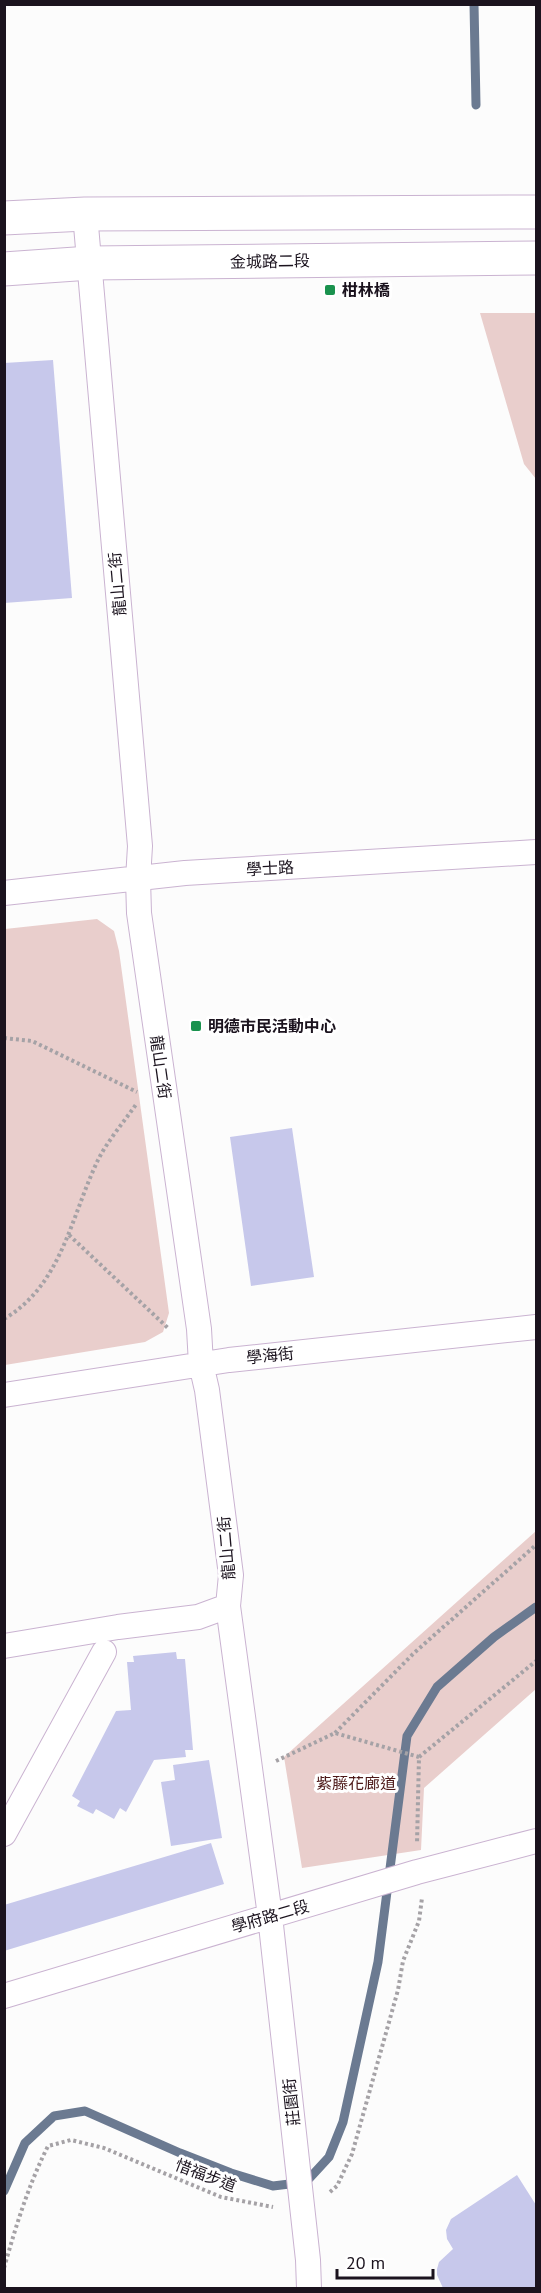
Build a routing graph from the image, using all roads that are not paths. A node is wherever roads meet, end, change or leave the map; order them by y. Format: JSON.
{"nodes":[{"id":1,"x":537,"y":212,"type":"edge"},
{"id":2,"x":86,"y":214,"type":"junction"},
{"id":3,"x":4,"y":218,"type":"edge"},
{"id":4,"x":537,"y":258,"type":"edge"},
{"id":5,"x":90,"y":263,"type":"junction"},
{"id":6,"x":4,"y":269,"type":"edge"},
{"id":7,"x":537,"y":852,"type":"edge"},
{"id":8,"x":138,"y":879,"type":"junction"},
{"id":9,"x":4,"y":893,"type":"edge"},
{"id":10,"x":537,"y":1326,"type":"edge"},
{"id":11,"x":201,"y":1364,"type":"junction"},
{"id":12,"x":4,"y":1395,"type":"edge"},
{"id":13,"x":228,"y":1606,"type":"junction"},
{"id":14,"x":4,"y":1646,"type":"edge"},
{"id":15,"x":104,"y":1652,"type":"dead end"},
{"id":16,"x":4,"y":1834,"type":"edge"},
{"id":17,"x":537,"y":1840,"type":"edge"},
{"id":18,"x":270,"y":1916,"type":"junction"},
{"id":19,"x":4,"y":1996,"type":"edge"},
{"id":20,"x":309,"y":2289,"type":"edge"}],
"edges":[{"from":1,"to":2,"type":"main road"},
{"from":2,"to":3,"type":"main road"},
{"from":2,"to":5,"type":"street","name":"龍山二街"},
{"from":4,"to":5,"type":"main road","name":"金城路二段"},
{"from":5,"to":6,"type":"main road","name":"金城路二段"},
{"from":5,"to":8,"type":"street","name":"龍山二街"},
{"from":7,"to":8,"type":"street","name":"學士路"},
{"from":8,"to":9,"type":"street","name":"學士路"},
{"from":8,"to":11,"type":"street","name":"龍山二街"},
{"from":10,"to":11,"type":"street","name":"學海街"},
{"from":11,"to":12,"type":"street","name":"學海街"},
{"from":11,"to":13,"type":"street","name":"龍山二街"},
{"from":13,"to":14,"type":"street"},
{"from":13,"to":18,"type":"street","name":"龍山二街"},
{"from":15,"to":16,"type":"street"},
{"from":17,"to":18,"type":"street","name":"學府路二段"},
{"from":18,"to":19,"type":"street","name":"學府路二段"},
{"from":18,"to":20,"type":"street","name":"莊園街"}]}
